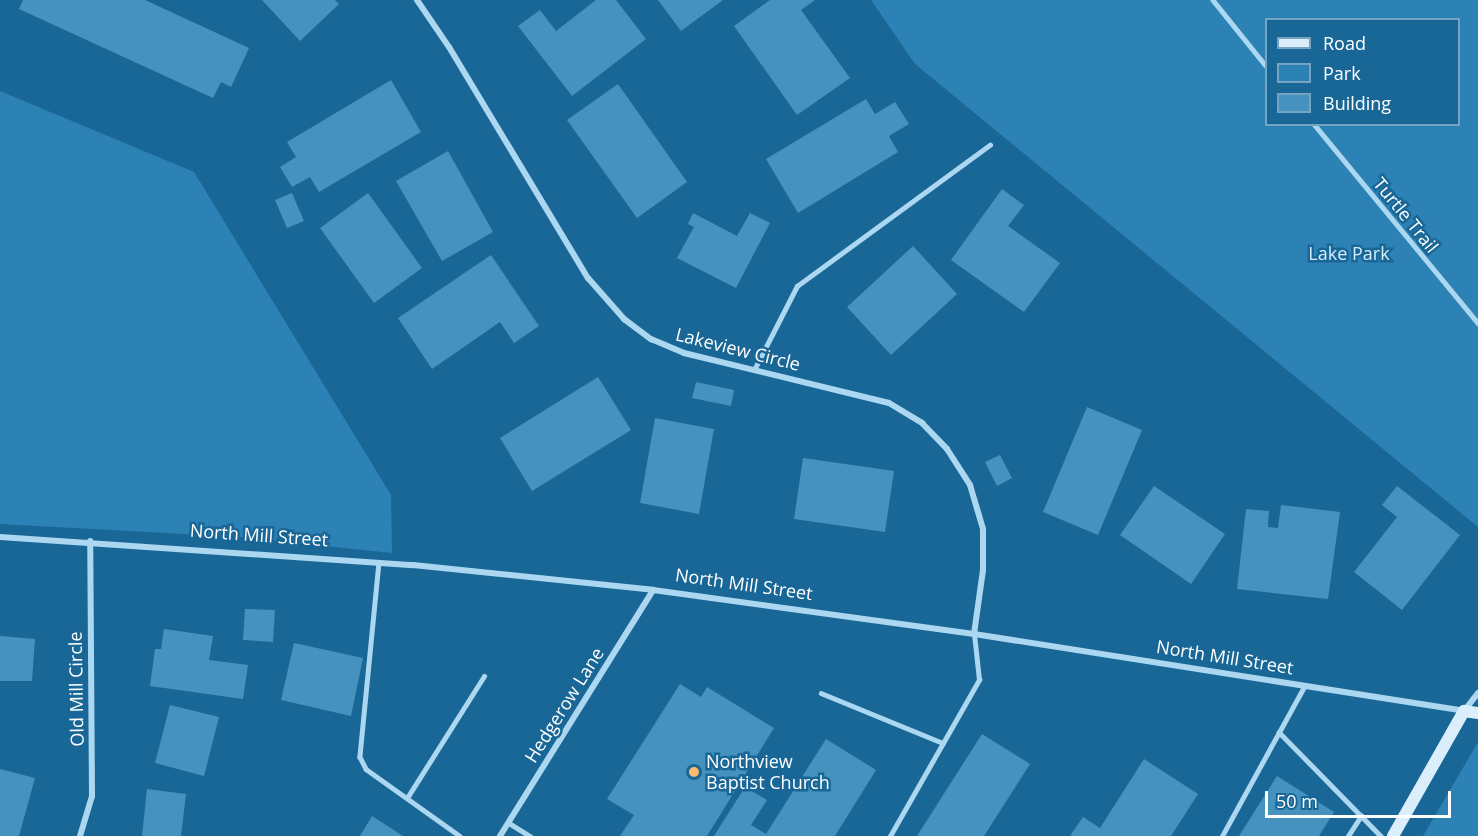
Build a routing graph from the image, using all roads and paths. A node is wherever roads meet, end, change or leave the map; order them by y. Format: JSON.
{"nodes":[{"id":1,"x":417,"y":0,"type":"edge"},
{"id":2,"x":1213,"y":0,"type":"edge"},
{"id":3,"x":1265,"y":65,"type":"edge"},
{"id":4,"x":1316,"y":126,"type":"edge"},
{"id":5,"x":990,"y":145,"type":"dead end"},
{"id":6,"x":1478,"y":323,"type":"edge"},
{"id":7,"x":754,"y":370,"type":"junction"},
{"id":8,"x":0,"y":537,"type":"edge"},
{"id":9,"x":90,"y":541,"type":"junction"},
{"id":10,"x":379,"y":562,"type":"junction"},
{"id":11,"x":653,"y":590,"type":"junction"},
{"id":12,"x":974,"y":634,"type":"junction"},
{"id":13,"x":484,"y":676,"type":"dead end"},
{"id":14,"x":1304,"y":687,"type":"junction"},
{"id":15,"x":821,"y":693,"type":"dead end"},
{"id":16,"x":1478,"y":693,"type":"edge"},
{"id":17,"x":1464,"y":711,"type":"junction"},
{"id":18,"x":1478,"y":713,"type":"edge"},
{"id":19,"x":1279,"y":732,"type":"junction"},
{"id":20,"x":943,"y":743,"type":"junction"},
{"id":21,"x":407,"y":798,"type":"junction"},
{"id":22,"x":1361,"y":816,"type":"junction"},
{"id":23,"x":509,"y":823,"type":"junction"},
{"id":24,"x":80,"y":836,"type":"edge"},
{"id":25,"x":460,"y":836,"type":"edge"},
{"id":26,"x":500,"y":836,"type":"edge"},
{"id":27,"x":530,"y":836,"type":"edge"},
{"id":28,"x":890,"y":836,"type":"edge"},
{"id":29,"x":1222,"y":836,"type":"edge"},
{"id":30,"x":1348,"y":836,"type":"edge"},
{"id":31,"x":1381,"y":836,"type":"edge"},
{"id":32,"x":1393,"y":836,"type":"edge"}],
"edges":[{"from":1,"to":7,"type":"street","name":"Lakeview Circle"},
{"from":2,"to":3,"type":"lane"},
{"from":4,"to":6,"type":"lane","name":"Turtle Trail"},
{"from":5,"to":7,"type":"lane"},
{"from":7,"to":12,"type":"street","name":"Lakeview Circle"},
{"from":8,"to":9,"type":"street","name":"North Mill Street"},
{"from":9,"to":10,"type":"street","name":"North Mill Street"},
{"from":9,"to":24,"type":"street","name":"Old Mill Circle"},
{"from":10,"to":11,"type":"street","name":"North Mill Street"},
{"from":10,"to":21,"type":"lane"},
{"from":11,"to":12,"type":"street","name":"North Mill Street"},
{"from":11,"to":23,"type":"street","name":"Hedgerow Lane"},
{"from":12,"to":14,"type":"street","name":"North Mill Street"},
{"from":12,"to":20,"type":"lane"},
{"from":13,"to":21,"type":"lane"},
{"from":14,"to":17,"type":"street","name":"North Mill Street"},
{"from":14,"to":19,"type":"lane"},
{"from":15,"to":20,"type":"lane"},
{"from":16,"to":17,"type":"street"},
{"from":17,"to":18,"type":"main road","name":"North Mill Street"},
{"from":17,"to":32,"type":"main road"},
{"from":19,"to":22,"type":"lane"},
{"from":19,"to":29,"type":"lane"},
{"from":20,"to":28,"type":"lane"},
{"from":21,"to":25,"type":"lane"},
{"from":22,"to":30,"type":"lane"},
{"from":22,"to":31,"type":"lane"},
{"from":23,"to":26,"type":"street","name":"Hedgerow Lane"},
{"from":23,"to":27,"type":"lane"}]}
